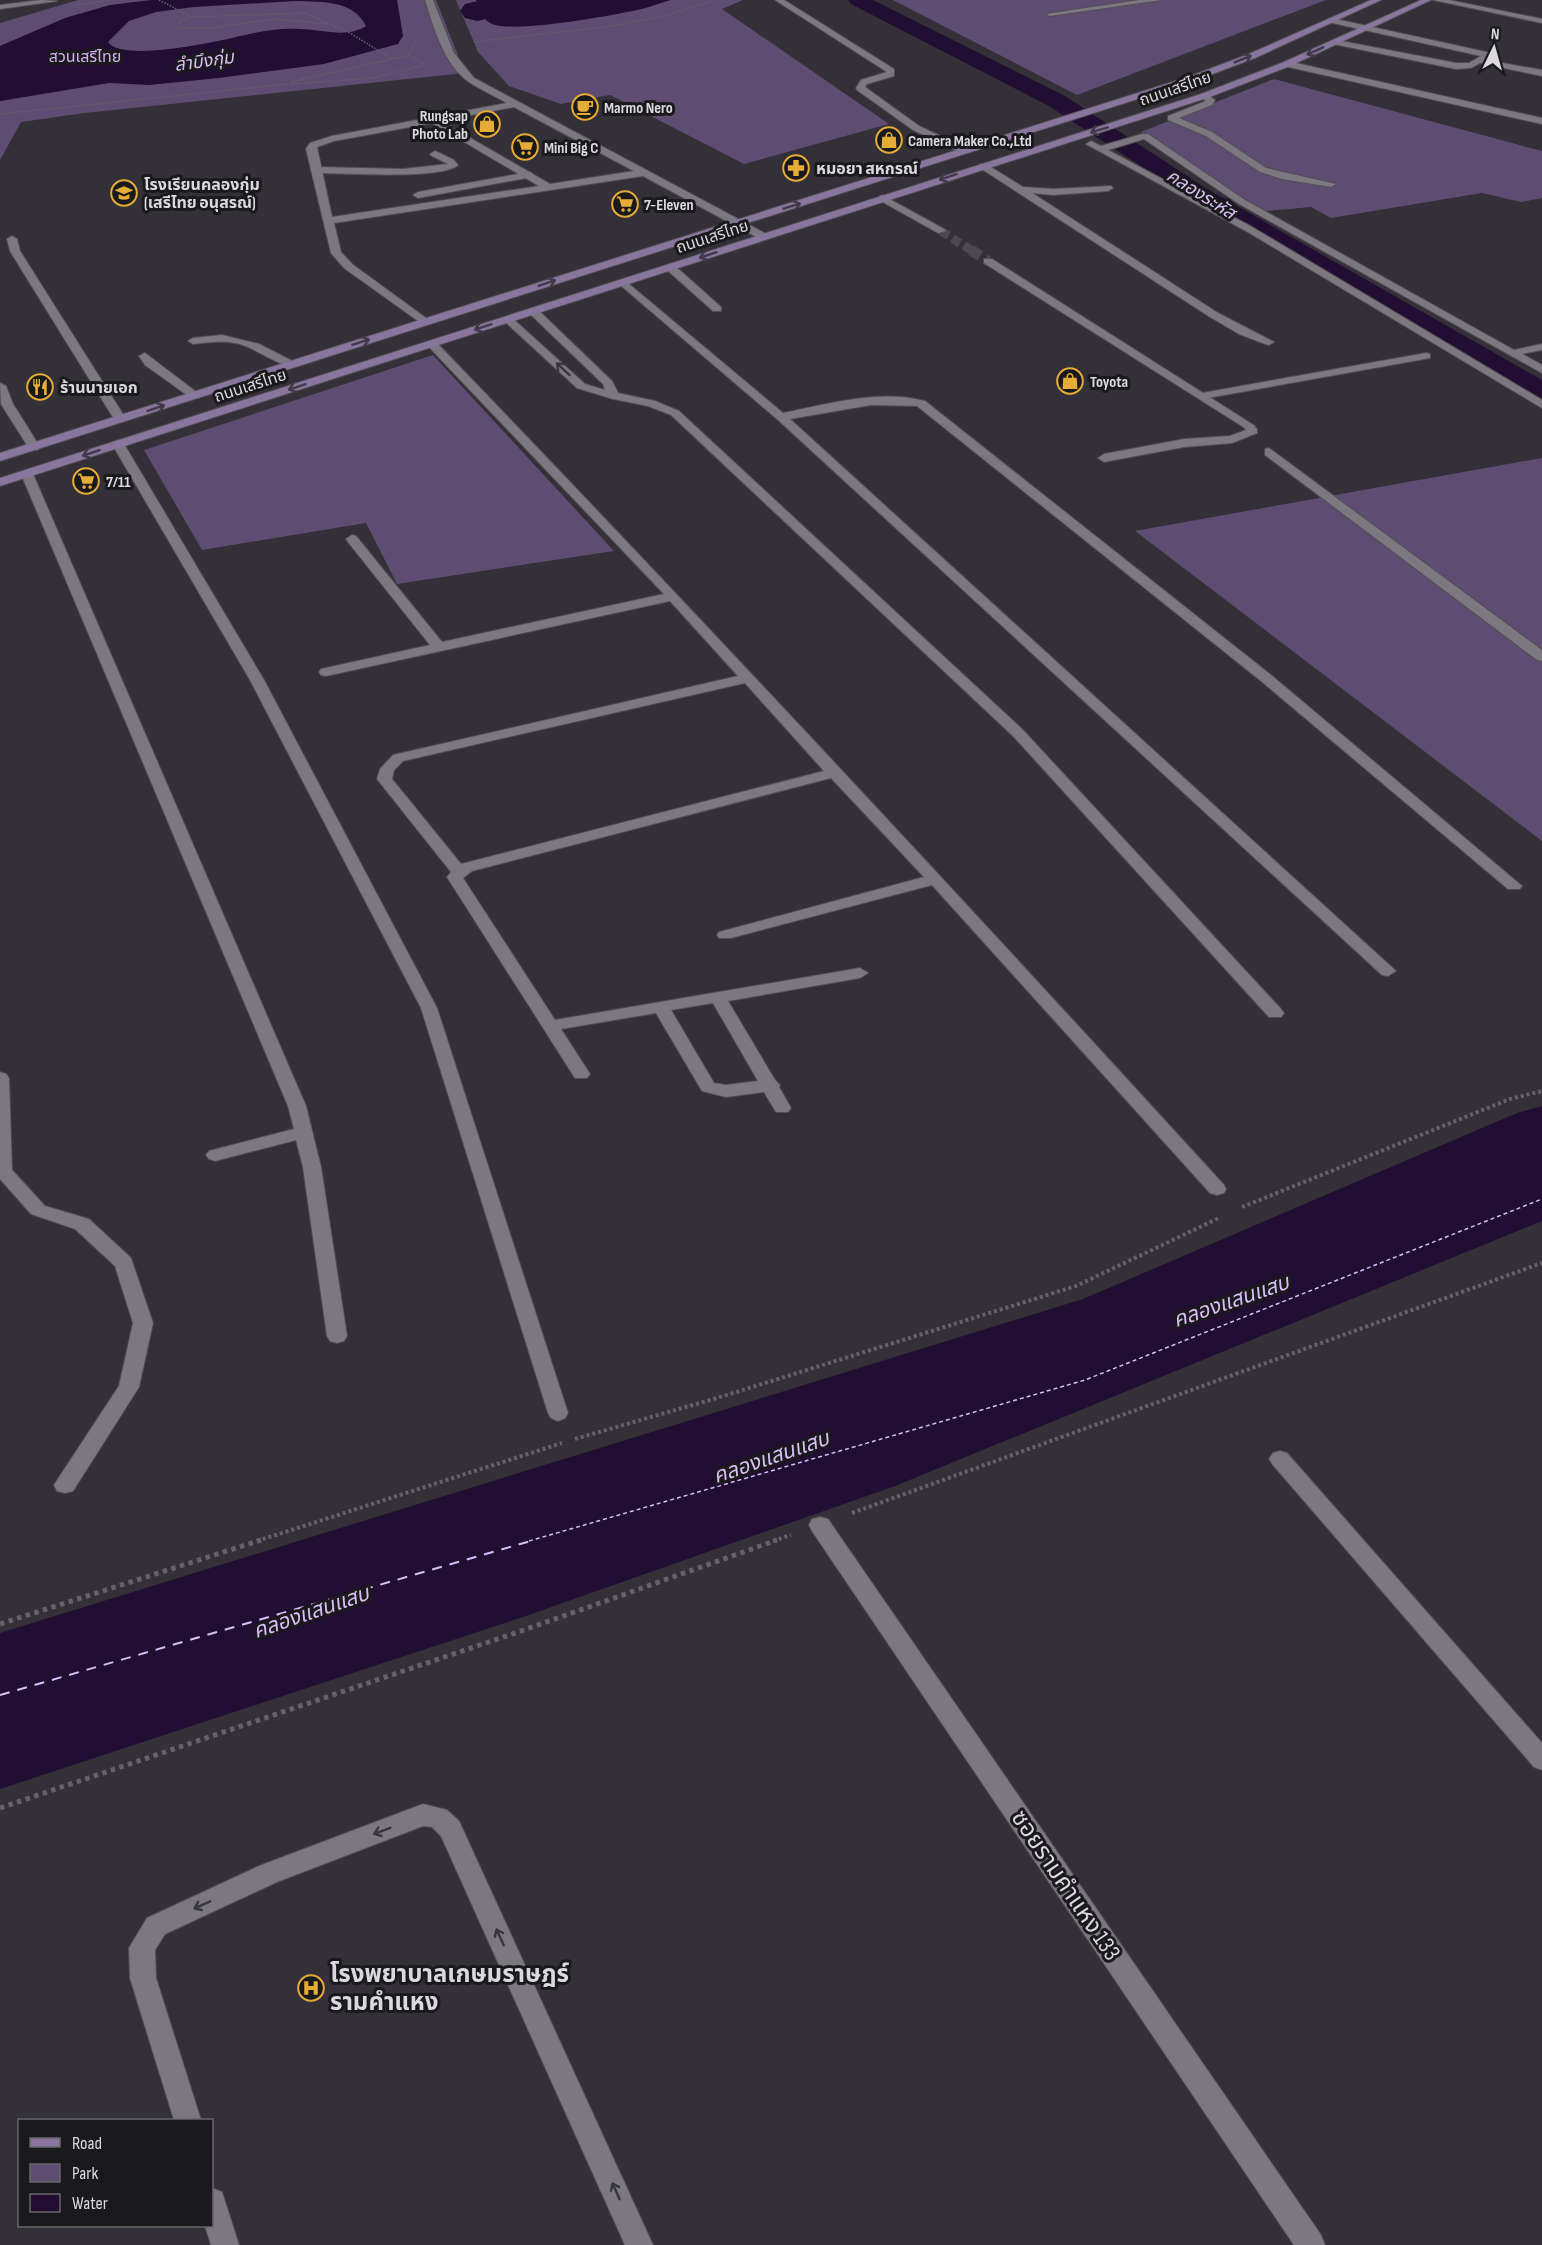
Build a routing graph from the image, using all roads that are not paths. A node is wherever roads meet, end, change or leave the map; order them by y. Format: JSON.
{"nodes":[{"id":1,"x":429,"y":0,"type":"edge"},
{"id":2,"x":779,"y":0,"type":"edge"},
{"id":3,"x":1157,"y":0,"type":"edge"},
{"id":4,"x":1377,"y":0,"type":"edge"},
{"id":5,"x":1427,"y":0,"type":"edge"},
{"id":6,"x":1437,"y":0,"type":"edge"},
{"id":7,"x":1475,"y":0,"type":"edge"},
{"id":8,"x":54,"y":1,"type":"edge"},
{"id":9,"x":1463,"y":6,"type":"junction"},
{"id":10,"x":0,"y":7,"type":"edge"},
{"id":11,"x":1050,"y":14,"type":"dead end"},
{"id":12,"x":1331,"y":21,"type":"junction"},
{"id":13,"x":1542,"y":21,"type":"edge"},
{"id":14,"x":1368,"y":27,"type":"junction"},
{"id":15,"x":1416,"y":39,"type":"junction"},
{"id":16,"x":1336,"y":42,"type":"junction"},
{"id":17,"x":1390,"y":52,"type":"junction"},
{"id":18,"x":1481,"y":60,"type":"junction"},
{"id":19,"x":1287,"y":64,"type":"junction"},
{"id":20,"x":1542,"y":73,"type":"edge"},
{"id":21,"x":1204,"y":96,"type":"junction"},
{"id":22,"x":514,"y":104,"type":"junction"},
{"id":23,"x":435,"y":121,"type":"junction"},
{"id":24,"x":1542,"y":122,"type":"edge"},
{"id":25,"x":965,"y":152,"type":"junction"},
{"id":26,"x":435,"y":154,"type":"dead end"},
{"id":27,"x":983,"y":166,"type":"junction"},
{"id":28,"x":316,"y":170,"type":"junction"},
{"id":29,"x":642,"y":172,"type":"junction"},
{"id":30,"x":529,"y":175,"type":"junction"},
{"id":31,"x":1331,"y":184,"type":"dead end"},
{"id":32,"x":550,"y":188,"type":"junction"},
{"id":33,"x":1108,"y":188,"type":"dead end"},
{"id":34,"x":1022,"y":190,"type":"junction"},
{"id":35,"x":418,"y":195,"type":"dead end"},
{"id":36,"x":882,"y":198,"type":"junction"},
{"id":37,"x":327,"y":221,"type":"junction"},
{"id":38,"x":736,"y":223,"type":"junction"},
{"id":39,"x":941,"y":231,"type":"tunnel mouth"},
{"id":40,"x":764,"y":237,"type":"junction"},
{"id":41,"x":12,"y":239,"type":"dead end"},
{"id":42,"x":15,"y":251,"type":"junction"},
{"id":43,"x":0,"y":252,"type":"edge"},
{"id":44,"x":988,"y":261,"type":"tunnel mouth"},
{"id":45,"x":670,"y":267,"type":"junction"},
{"id":46,"x":623,"y":282,"type":"junction"},
{"id":47,"x":717,"y":309,"type":"dead end"},
{"id":48,"x":533,"y":311,"type":"junction"},
{"id":49,"x":507,"y":319,"type":"junction"},
{"id":50,"x":425,"y":321,"type":"junction"},
{"id":51,"x":563,"y":340,"type":"junction"},
{"id":52,"x":193,"y":341,"type":"dead end"},
{"id":53,"x":1269,"y":342,"type":"dead end"},
{"id":54,"x":432,"y":344,"type":"junction"},
{"id":55,"x":537,"y":345,"type":"junction"},
{"id":56,"x":1542,"y":347,"type":"edge"},
{"id":57,"x":1513,"y":353,"type":"junction"},
{"id":58,"x":145,"y":356,"type":"dead end"},
{"id":59,"x":1426,"y":356,"type":"dead end"},
{"id":60,"x":292,"y":364,"type":"junction"},
{"id":61,"x":1542,"y":370,"type":"edge"},
{"id":62,"x":0,"y":386,"type":"edge"},
{"id":63,"x":195,"y":396,"type":"junction"},
{"id":64,"x":613,"y":396,"type":"junction"},
{"id":65,"x":1202,"y":396,"type":"junction"},
{"id":66,"x":4,"y":404,"type":"edge"},
{"id":67,"x":1542,"y":405,"type":"edge"},
{"id":68,"x":781,"y":417,"type":"junction"},
{"id":69,"x":120,"y":420,"type":"junction"},
{"id":70,"x":118,"y":444,"type":"junction"},
{"id":71,"x":34,"y":447,"type":"junction"},
{"id":72,"x":1269,"y":452,"type":"dead end"},
{"id":73,"x":0,"y":458,"type":"edge"},
{"id":74,"x":1104,"y":458,"type":"dead end"},
{"id":75,"x":27,"y":474,"type":"junction"},
{"id":76,"x":0,"y":482,"type":"edge"},
{"id":77,"x":352,"y":539,"type":"dead end"},
{"id":78,"x":674,"y":596,"type":"junction"},
{"id":79,"x":439,"y":647,"type":"junction"},
{"id":80,"x":1542,"y":657,"type":"edge"},
{"id":81,"x":326,"y":672,"type":"dead end"},
{"id":82,"x":749,"y":678,"type":"junction"},
{"id":83,"x":834,"y":772,"type":"junction"},
{"id":84,"x":459,"y":872,"type":"junction"},
{"id":85,"x":935,"y":879,"type":"junction"},
{"id":86,"x":1514,"y":886,"type":"dead end"},
{"id":87,"x":725,"y":935,"type":"dead end"},
{"id":88,"x":1388,"y":971,"type":"dead end"},
{"id":89,"x":860,"y":973,"type":"dead end"},
{"id":90,"x":717,"y":996,"type":"junction"},
{"id":91,"x":661,"y":1007,"type":"junction"},
{"id":92,"x":1275,"y":1013,"type":"dead end"},
{"id":93,"x":550,"y":1026,"type":"junction"},
{"id":94,"x":581,"y":1074,"type":"dead end"},
{"id":95,"x":0,"y":1078,"type":"edge"},
{"id":96,"x":771,"y":1085,"type":"junction"},
{"id":97,"x":782,"y":1108,"type":"dead end"},
{"id":98,"x":303,"y":1132,"type":"junction"},
{"id":99,"x":215,"y":1155,"type":"dead end"},
{"id":100,"x":1217,"y":1189,"type":"dead end"},
{"id":101,"x":337,"y":1336,"type":"dead end"},
{"id":102,"x":558,"y":1413,"type":"dead end"},
{"id":103,"x":1280,"y":1459,"type":"dead end"},
{"id":104,"x":65,"y":1485,"type":"dead end"},
{"id":105,"x":820,"y":1525,"type":"road end"},
{"id":106,"x":1542,"y":1760,"type":"edge"},
{"id":107,"x":186,"y":2119,"type":"edge"},
{"id":108,"x":213,"y":2205,"type":"edge"},
{"id":109,"x":225,"y":2245,"type":"edge"},
{"id":110,"x":639,"y":2245,"type":"edge"},
{"id":111,"x":1311,"y":2245,"type":"edge"}],
"edges":[{"from":1,"to":22,"type":"street"},
{"from":2,"to":25,"type":"street"},
{"from":3,"to":11,"type":"street"},
{"from":4,"to":12,"type":"main road","name":"ถนนเสรีไทย"},
{"from":5,"to":14,"type":"main road","name":"ถนนเสรีไทย"},
{"from":6,"to":9,"type":"street"},
{"from":7,"to":9,"type":"street"},
{"from":8,"to":10,"type":"street"},
{"from":9,"to":13,"type":"street"},
{"from":12,"to":14,"type":"street"},
{"from":25,"to":12,"type":"main road","name":"ถนนเสรีไทย","one_way":true},
{"from":14,"to":15,"type":"street"},
{"from":14,"to":16,"type":"main road","name":"ถนนเสรีไทย"},
{"from":15,"to":17,"type":"street"},
{"from":15,"to":18,"type":"street"},
{"from":16,"to":17,"type":"street"},
{"from":16,"to":19,"type":"main road","name":"ถนนเสรีไทย","one_way":true},
{"from":17,"to":18,"type":"street"},
{"from":18,"to":20,"type":"street"},
{"from":19,"to":21,"type":"main road","name":"ถนนเสรีไทย"},
{"from":19,"to":24,"type":"street"},
{"from":21,"to":27,"type":"main road","name":"ถนนเสรีไทย","one_way":true},
{"from":21,"to":31,"type":"street"},
{"from":22,"to":23,"type":"street"},
{"from":22,"to":29,"type":"street"},
{"from":23,"to":28,"type":"street"},
{"from":23,"to":30,"type":"street"},
{"from":38,"to":25,"type":"main road","name":"ถนนเสรีไทย","one_way":true},
{"from":26,"to":28,"type":"street"},
{"from":27,"to":34,"type":"street"},
{"from":27,"to":36,"type":"main road","name":"ถนนเสรีไทย","one_way":true},
{"from":28,"to":37,"type":"street"},
{"from":29,"to":32,"type":"street"},
{"from":29,"to":38,"type":"street"},
{"from":30,"to":32,"type":"street"},
{"from":30,"to":35,"type":"street"},
{"from":32,"to":37,"type":"street"},
{"from":33,"to":34,"type":"street"},
{"from":34,"to":53,"type":"street"},
{"from":36,"to":39,"type":"street"},
{"from":36,"to":40,"type":"main road","name":"ถนนเสรีไทย"},
{"from":37,"to":50,"type":"street"},
{"from":38,"to":40,"type":"street"},
{"from":50,"to":38,"type":"main road","name":"ถนนเสรีไทย","one_way":true},
{"from":40,"to":45,"type":"main road","name":"ถนนเสรีไทย","one_way":true},
{"from":41,"to":42,"type":"street"},
{"from":42,"to":43,"type":"street"},
{"from":42,"to":69,"type":"street"},
{"from":44,"to":65,"type":"street"},
{"from":45,"to":46,"type":"main road","name":"ถนนเสรีไทย"},
{"from":45,"to":47,"type":"street"},
{"from":46,"to":48,"type":"main road","name":"ถนนเสรีไทย"},
{"from":46,"to":68,"type":"street"},
{"from":48,"to":49,"type":"main road","name":"ถนนเสรีไทย"},
{"from":48,"to":51,"type":"street"},
{"from":49,"to":54,"type":"main road","name":"ถนนเสรีไทย","one_way":true},
{"from":49,"to":55,"type":"street"},
{"from":60,"to":50,"type":"main road","name":"ถนนเสรีไทย","one_way":true},
{"from":51,"to":55,"type":"street"},
{"from":51,"to":64,"type":"street"},
{"from":52,"to":60,"type":"street"},
{"from":54,"to":70,"type":"main road","name":"ถนนเสรีไทย","one_way":true},
{"from":54,"to":78,"type":"street"},
{"from":64,"to":55,"type":"street","one_way":true},
{"from":56,"to":57,"type":"street"},
{"from":57,"to":61,"type":"street"},
{"from":57,"to":67,"type":"street"},
{"from":58,"to":63,"type":"street"},
{"from":59,"to":65,"type":"street"},
{"from":60,"to":63,"type":"main road","name":"ถนนเสรีไทย"},
{"from":62,"to":66,"type":"street"},
{"from":69,"to":63,"type":"main road","name":"ถนนเสรีไทย","one_way":true},
{"from":64,"to":92,"type":"street"},
{"from":65,"to":74,"type":"street"},
{"from":66,"to":71,"type":"street"},
{"from":68,"to":86,"type":"street"},
{"from":68,"to":88,"type":"street"},
{"from":69,"to":71,"type":"main road","name":"ถนนเสรีไทย"},
{"from":70,"to":75,"type":"main road","name":"ถนนเสรีไทย","one_way":true},
{"from":70,"to":102,"type":"street"},
{"from":71,"to":73,"type":"main road","name":"ถนนเสรีไทย"},
{"from":72,"to":80,"type":"street"},
{"from":75,"to":76,"type":"main road","name":"ถนนเสรีไทย"},
{"from":75,"to":98,"type":"street"},
{"from":77,"to":79,"type":"street"},
{"from":78,"to":79,"type":"street"},
{"from":78,"to":82,"type":"street"},
{"from":79,"to":81,"type":"street"},
{"from":82,"to":83,"type":"street"},
{"from":82,"to":84,"type":"street"},
{"from":83,"to":84,"type":"street"},
{"from":83,"to":85,"type":"street"},
{"from":84,"to":93,"type":"street"},
{"from":85,"to":87,"type":"street"},
{"from":85,"to":100,"type":"street"},
{"from":89,"to":90,"type":"street"},
{"from":90,"to":91,"type":"street"},
{"from":90,"to":96,"type":"street"},
{"from":91,"to":93,"type":"street"},
{"from":91,"to":96,"type":"street"},
{"from":93,"to":94,"type":"street"},
{"from":95,"to":104,"type":"street"},
{"from":96,"to":97,"type":"street"},
{"from":98,"to":99,"type":"street"},
{"from":98,"to":101,"type":"street"},
{"from":103,"to":106,"type":"street"},
{"from":105,"to":111,"type":"street","name":"ซอยรามคำแหง 133"},
{"from":110,"to":107,"type":"street","one_way":true},
{"from":108,"to":109,"type":"street"}]}
